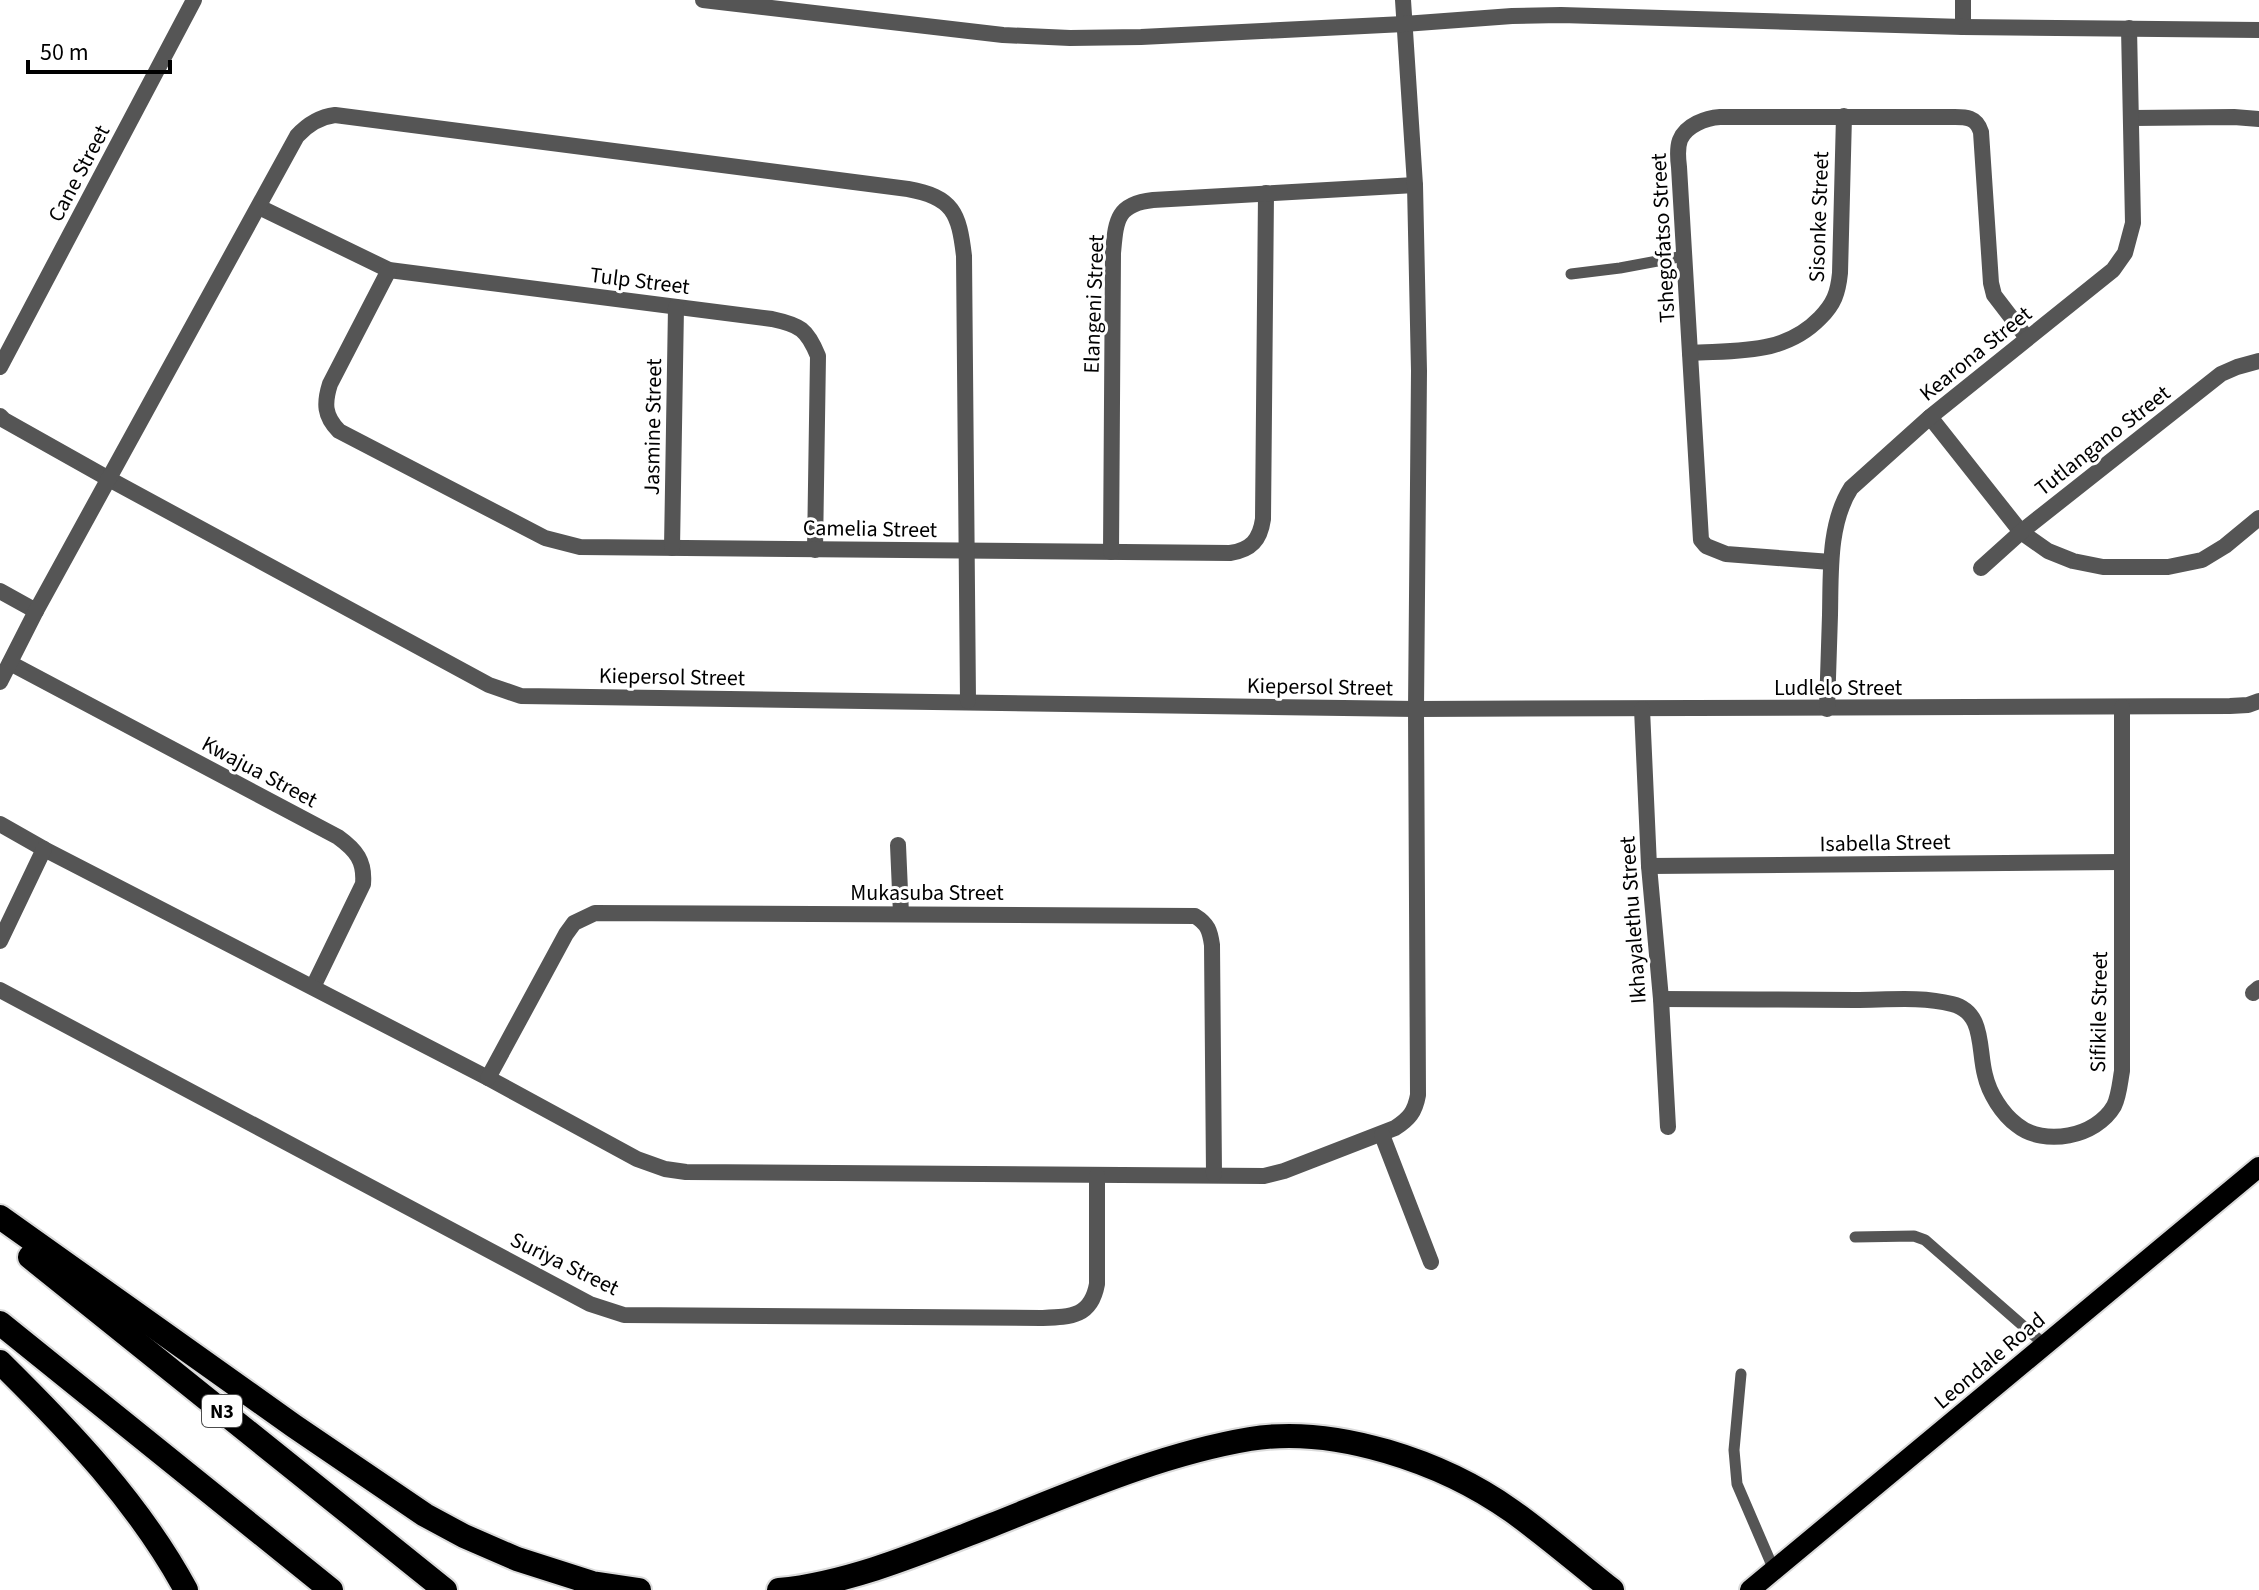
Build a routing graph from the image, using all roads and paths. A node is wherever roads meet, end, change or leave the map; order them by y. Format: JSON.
{"nodes":[{"id":1,"x":194,"y":0,"type":"edge"},
{"id":2,"x":703,"y":0,"type":"edge"},
{"id":3,"x":1403,"y":0,"type":"edge"},
{"id":4,"x":1963,"y":0,"type":"edge"},
{"id":5,"x":1404,"y":24,"type":"junction"},
{"id":6,"x":1963,"y":27,"type":"junction"},
{"id":7,"x":2129,"y":28,"type":"junction"},
{"id":8,"x":2259,"y":30,"type":"edge"},
{"id":9,"x":1844,"y":116,"type":"junction"},
{"id":10,"x":2133,"y":118,"type":"junction"},
{"id":11,"x":2259,"y":119,"type":"edge"},
{"id":12,"x":1415,"y":185,"type":"junction"},
{"id":13,"x":1266,"y":193,"type":"junction"},
{"id":14,"x":259,"y":207,"type":"junction"},
{"id":15,"x":1684,"y":256,"type":"junction"},
{"id":16,"x":389,"y":270,"type":"junction"},
{"id":17,"x":1571,"y":274,"type":"dead end"},
{"id":18,"x":676,"y":307,"type":"junction"},
{"id":19,"x":2027,"y":338,"type":"junction"},
{"id":20,"x":1690,"y":353,"type":"junction"},
{"id":21,"x":2259,"y":361,"type":"edge"},
{"id":22,"x":0,"y":367,"type":"edge"},
{"id":23,"x":0,"y":416,"type":"edge"},
{"id":24,"x":1930,"y":417,"type":"junction"},
{"id":25,"x":109,"y":479,"type":"junction"},
{"id":26,"x":2259,"y":518,"type":"edge"},
{"id":27,"x":2021,"y":532,"type":"junction"},
{"id":28,"x":672,"y":548,"type":"junction"},
{"id":29,"x":815,"y":550,"type":"junction"},
{"id":30,"x":968,"y":551,"type":"junction"},
{"id":31,"x":1111,"y":552,"type":"junction"},
{"id":32,"x":1831,"y":562,"type":"junction"},
{"id":33,"x":1981,"y":568,"type":"dead end"},
{"id":34,"x":0,"y":591,"type":"edge"},
{"id":35,"x":36,"y":611,"type":"junction"},
{"id":36,"x":10,"y":663,"type":"junction"},
{"id":37,"x":0,"y":682,"type":"edge"},
{"id":38,"x":968,"y":701,"type":"junction"},
{"id":39,"x":2259,"y":701,"type":"edge"},
{"id":40,"x":2122,"y":707,"type":"junction"},
{"id":41,"x":1416,"y":709,"type":"junction"},
{"id":42,"x":1642,"y":709,"type":"junction"},
{"id":43,"x":1827,"y":709,"type":"junction"},
{"id":44,"x":0,"y":824,"type":"edge"},
{"id":45,"x":898,"y":845,"type":"dead end"},
{"id":46,"x":44,"y":849,"type":"junction"},
{"id":47,"x":2121,"y":862,"type":"junction"},
{"id":48,"x":1649,"y":866,"type":"junction"},
{"id":49,"x":901,"y":914,"type":"junction"},
{"id":50,"x":0,"y":941,"type":"edge"},
{"id":51,"x":313,"y":987,"type":"junction"},
{"id":52,"x":0,"y":990,"type":"edge"},
{"id":53,"x":1661,"y":999,"type":"junction"},
{"id":54,"x":488,"y":1078,"type":"junction"},
{"id":55,"x":1668,"y":1127,"type":"dead end"},
{"id":56,"x":1382,"y":1135,"type":"junction"},
{"id":57,"x":2259,"y":1167,"type":"edge"},
{"id":58,"x":1214,"y":1174,"type":"junction"},
{"id":59,"x":1097,"y":1175,"type":"junction"},
{"id":60,"x":0,"y":1217,"type":"edge"},
{"id":61,"x":0,"y":1233,"type":"edge"},
{"id":62,"x":1855,"y":1237,"type":"dead end"},
{"id":63,"x":1431,"y":1262,"type":"dead end"},
{"id":64,"x":0,"y":1323,"type":"edge"},
{"id":65,"x":2045,"y":1345,"type":"junction"},
{"id":66,"x":0,"y":1362,"type":"edge"},
{"id":67,"x":1741,"y":1374,"type":"dead end"},
{"id":68,"x":1774,"y":1570,"type":"junction"},
{"id":69,"x":186,"y":1590,"type":"edge"},
{"id":70,"x":331,"y":1590,"type":"edge"},
{"id":71,"x":445,"y":1590,"type":"edge"},
{"id":72,"x":639,"y":1590,"type":"edge"},
{"id":73,"x":779,"y":1590,"type":"edge"},
{"id":74,"x":1612,"y":1590,"type":"edge"},
{"id":75,"x":1750,"y":1590,"type":"edge"}],
"edges":[{"from":1,"to":22,"type":"street","name":"Cane Street"},
{"from":2,"to":5,"type":"street"},
{"from":3,"to":5,"type":"street"},
{"from":4,"to":6,"type":"street"},
{"from":5,"to":6,"type":"street"},
{"from":5,"to":12,"type":"street"},
{"from":6,"to":7,"type":"street"},
{"from":7,"to":8,"type":"street"},
{"from":7,"to":10,"type":"street","name":"Kearona Street"},
{"from":9,"to":15,"type":"street","name":"Tshegofatso Street"},
{"from":9,"to":19,"type":"street","name":"Tshegofatso Street"},
{"from":9,"to":20,"type":"street","name":"Sisonke Street"},
{"from":10,"to":11,"type":"street"},
{"from":10,"to":19,"type":"street","name":"Kearona Street"},
{"from":12,"to":13,"type":"street","name":"Elangeni Street"},
{"from":12,"to":41,"type":"street"},
{"from":13,"to":31,"type":"street","name":"Elangeni Street"},
{"from":13,"to":31,"type":"street","name":"Camelia Street"},
{"from":14,"to":16,"type":"street","name":"Tulp Street"},
{"from":14,"to":25,"type":"street"},
{"from":14,"to":30,"type":"street"},
{"from":15,"to":17,"type":"lane"},
{"from":15,"to":20,"type":"street","name":"Tshegofatso Street"},
{"from":16,"to":18,"type":"street","name":"Tulp Street"},
{"from":16,"to":28,"type":"street","name":"Camelia Street"},
{"from":18,"to":28,"type":"street","name":"Jasmine Street"},
{"from":18,"to":29,"type":"street","name":"Tulp Street"},
{"from":19,"to":24,"type":"street","name":"Kearona Street"},
{"from":20,"to":32,"type":"street","name":"Tshegofatso Street"},
{"from":21,"to":27,"type":"street","name":"Tutlangano Street"},
{"from":23,"to":25,"type":"street","name":"Kiepersol Street"},
{"from":24,"to":27,"type":"street"},
{"from":24,"to":32,"type":"street","name":"Kearona Street"},
{"from":25,"to":35,"type":"street"},
{"from":25,"to":38,"type":"street","name":"Kiepersol Street"},
{"from":26,"to":27,"type":"street"},
{"from":27,"to":33,"type":"street","name":"Tutlangano Street"},
{"from":28,"to":29,"type":"street","name":"Camelia Street"},
{"from":29,"to":30,"type":"street","name":"Camelia Street"},
{"from":30,"to":31,"type":"street","name":"Camelia Street"},
{"from":30,"to":38,"type":"street"},
{"from":32,"to":43,"type":"street","name":"Kearona Street"},
{"from":34,"to":35,"type":"street"},
{"from":35,"to":36,"type":"street"},
{"from":36,"to":37,"type":"street"},
{"from":36,"to":51,"type":"street","name":"Kwajua Street"},
{"from":38,"to":41,"type":"street","name":"Kiepersol Street"},
{"from":39,"to":40,"type":"street","name":"Ludlelo Street"},
{"from":40,"to":43,"type":"street","name":"Ludlelo Street"},
{"from":40,"to":47,"type":"street","name":"Sifikile Street"},
{"from":41,"to":42,"type":"street","name":"Ludlelo Street"},
{"from":41,"to":56,"type":"street"},
{"from":42,"to":43,"type":"street","name":"Ludlelo Street"},
{"from":42,"to":48,"type":"street","name":"Ikhayalethu Street"},
{"from":44,"to":46,"type":"street"},
{"from":45,"to":49,"type":"street"},
{"from":46,"to":50,"type":"street"},
{"from":46,"to":51,"type":"street"},
{"from":47,"to":48,"type":"street","name":"Isabella Street"},
{"from":47,"to":53,"type":"street","name":"Sifikile Street"},
{"from":48,"to":53,"type":"street","name":"Ikhayalethu Street"},
{"from":49,"to":54,"type":"street","name":"Mukasuba Street"},
{"from":49,"to":58,"type":"street","name":"Mukasuba Street"},
{"from":51,"to":54,"type":"street"},
{"from":52,"to":59,"type":"street","name":"Suriya Street"},
{"from":53,"to":55,"type":"street","name":"Ikhayalethu Street"},
{"from":54,"to":59,"type":"street"},
{"from":56,"to":58,"type":"street"},
{"from":56,"to":63,"type":"street"},
{"from":57,"to":65,"type":"main road","name":"Leondale Road"},
{"from":58,"to":59,"type":"street"},
{"from":60,"to":72,"type":"highway"},
{"from":61,"to":71,"type":"highway","number":"N3"},
{"from":62,"to":65,"type":"lane"},
{"from":64,"to":70,"type":"highway"},
{"from":65,"to":68,"type":"main road","name":"Leondale Road"},
{"from":66,"to":69,"type":"highway"},
{"from":67,"to":68,"type":"lane"},
{"from":68,"to":75,"type":"main road","name":"Leondale Road"},
{"from":73,"to":74,"type":"highway"}]}
